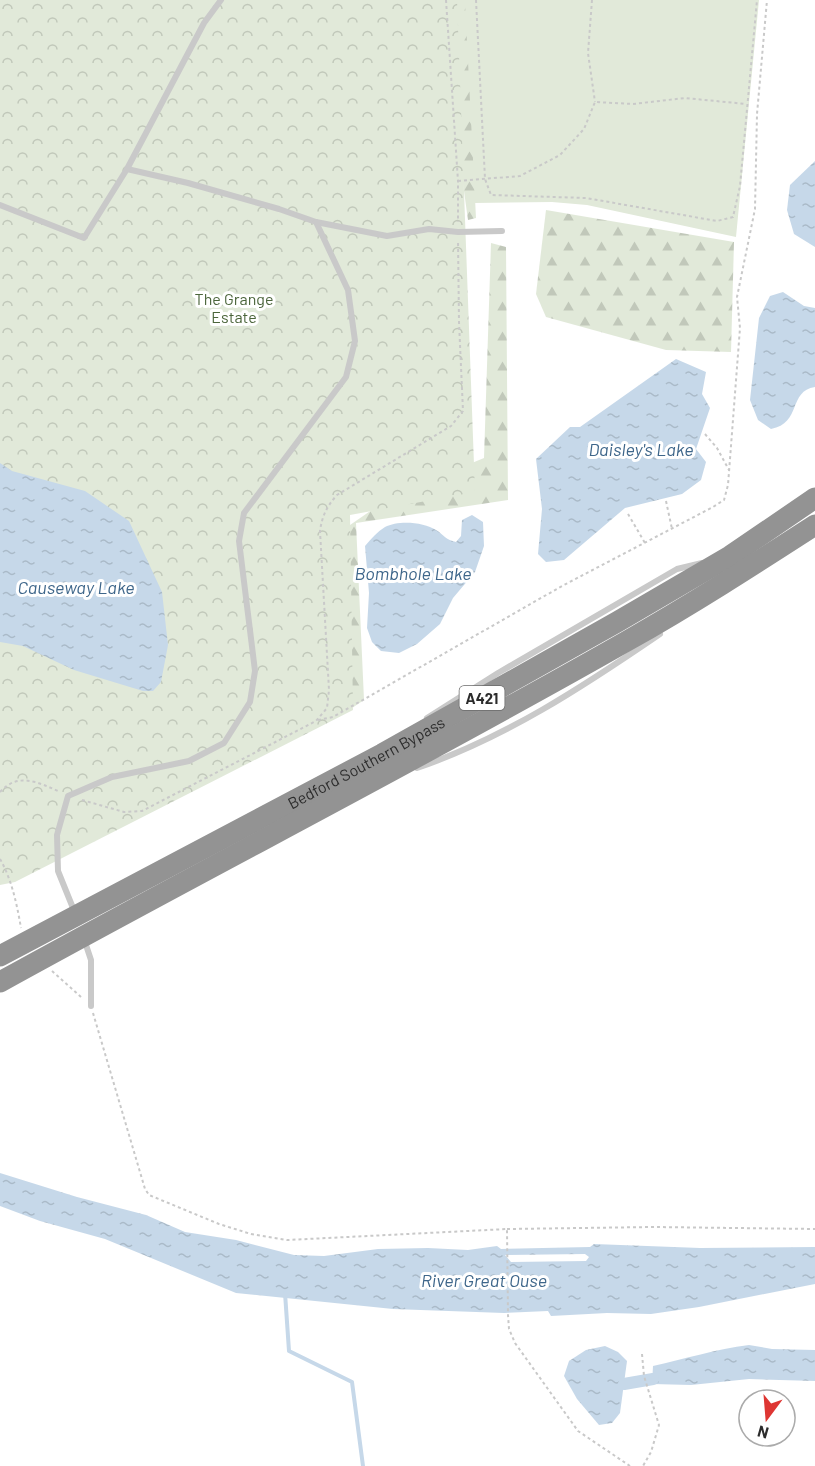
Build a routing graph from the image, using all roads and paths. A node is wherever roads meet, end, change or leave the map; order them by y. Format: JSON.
{"nodes":[{"id":1,"x":221,"y":0,"type":"edge"},
{"id":2,"x":446,"y":0,"type":"edge"},
{"id":3,"x":476,"y":0,"type":"edge"},
{"id":4,"x":592,"y":0,"type":"edge"},
{"id":5,"x":757,"y":0,"type":"edge"},
{"id":6,"x":767,"y":0,"type":"edge"},
{"id":7,"x":595,"y":102,"type":"junction"},
{"id":8,"x":746,"y":104,"type":"junction"},
{"id":9,"x":127,"y":170,"type":"junction"},
{"id":10,"x":485,"y":178,"type":"junction"},
{"id":11,"x":458,"y":181,"type":"junction"},
{"id":12,"x":0,"y":204,"type":"edge"},
{"id":13,"x":316,"y":222,"type":"junction"},
{"id":14,"x":502,"y":231,"type":"dead end"},
{"id":15,"x":458,"y":232,"type":"junction"},
{"id":16,"x":705,"y":434,"type":"dead end"},
{"id":17,"x":729,"y":470,"type":"junction"},
{"id":18,"x":815,"y":498,"type":"edge"},
{"id":19,"x":666,"y":501,"type":"dead end"},
{"id":20,"x":628,"y":514,"type":"dead end"},
{"id":21,"x":815,"y":525,"type":"edge"},
{"id":22,"x":672,"y":529,"type":"junction"},
{"id":23,"x":645,"y":543,"type":"junction"},
{"id":24,"x":726,"y":581,"type":"junction"},
{"id":25,"x":677,"y":621,"type":"dead end"},
{"id":26,"x":669,"y":628,"type":"dead end"},
{"id":27,"x":316,"y":721,"type":"junction"},
{"id":28,"x":386,"y":763,"type":"junction"},
{"id":29,"x":142,"y":811,"type":"dead end"},
{"id":30,"x":0,"y":956,"type":"edge"},
{"id":31,"x":0,"y":982,"type":"edge"},
{"id":32,"x":91,"y":1006,"type":"joint"},
{"id":33,"x":507,"y":1229,"type":"junction"},
{"id":34,"x":815,"y":1229,"type":"edge"},
{"id":35,"x":642,"y":1354,"type":"dead end"},
{"id":36,"x":630,"y":1466,"type":"edge"},
{"id":37,"x":644,"y":1466,"type":"edge"}],
"edges":[{"from":1,"to":9,"type":"lane"},
{"from":2,"to":11,"type":"path"},
{"from":3,"to":10,"type":"path"},
{"from":4,"to":7,"type":"path"},
{"from":5,"to":8,"type":"path"},
{"from":6,"to":17,"type":"path"},
{"from":7,"to":8,"type":"path"},
{"from":7,"to":10,"type":"path"},
{"from":8,"to":10,"type":"path"},
{"from":9,"to":12,"type":"lane"},
{"from":9,"to":13,"type":"lane"},
{"from":10,"to":11,"type":"path"},
{"from":11,"to":15,"type":"path"},
{"from":13,"to":15,"type":"lane"},
{"from":13,"to":32,"type":"lane"},
{"from":14,"to":15,"type":"lane"},
{"from":15,"to":27,"type":"path"},
{"from":16,"to":17,"type":"path"},
{"from":17,"to":22,"type":"path"},
{"from":18,"to":28,"type":"highway","name":"Bedford Southern Bypass","number":"A421"},
{"from":19,"to":22,"type":"path"},
{"from":20,"to":23,"type":"path"},
{"from":21,"to":24,"type":"highway","name":"Bedford Southern Bypass","number":"A421"},
{"from":22,"to":23,"type":"path"},
{"from":23,"to":27,"type":"path"},
{"from":24,"to":25,"type":"lane"},
{"from":24,"to":28,"type":"highway","name":"Bedford Southern Bypass","number":"A421"},
{"from":26,"to":28,"type":"lane"},
{"from":27,"to":29,"type":"path"},
{"from":28,"to":30,"type":"highway","name":"Bedford Southern Bypass","number":"A421"},
{"from":28,"to":31,"type":"highway","name":"Bedford Southern Bypass","number":"A421"},
{"from":32,"to":33,"type":"path"},
{"from":33,"to":34,"type":"path"},
{"from":33,"to":36,"type":"path"},
{"from":35,"to":37,"type":"path"}]}
